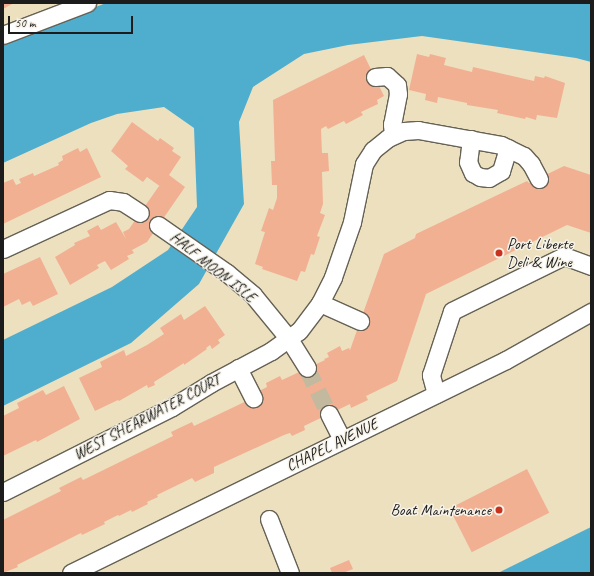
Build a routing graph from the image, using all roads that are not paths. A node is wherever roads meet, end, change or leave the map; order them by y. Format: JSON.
{"nodes":[{"id":1,"x":87,"y":3,"type":"edge"},
{"id":2,"x":3,"y":35,"type":"edge"},
{"id":3,"x":375,"y":77,"type":"dead end"},
{"id":4,"x":393,"y":135,"type":"junction"},
{"id":5,"x":470,"y":139,"type":"junction"},
{"id":6,"x":508,"y":148,"type":"junction"},
{"id":7,"x":539,"y":178,"type":"dead end"},
{"id":8,"x":140,"y":213,"type":"dead end"},
{"id":9,"x":164,"y":229,"type":"dead end"},
{"id":10,"x":3,"y":249,"type":"edge"},
{"id":11,"x":591,"y":266,"type":"edge"},
{"id":12,"x":320,"y":303,"type":"junction"},
{"id":13,"x":591,"y":312,"type":"edge"},
{"id":14,"x":360,"y":321,"type":"dead end"},
{"id":15,"x":289,"y":339,"type":"junction"},
{"id":16,"x":238,"y":368,"type":"junction"},
{"id":17,"x":307,"y":368,"type":"tunnel mouth"},
{"id":18,"x":436,"y":394,"type":"junction"},
{"id":19,"x":253,"y":398,"type":"dead end"},
{"id":20,"x":329,"y":414,"type":"tunnel mouth"},
{"id":21,"x":342,"y":440,"type":"junction"},
{"id":22,"x":3,"y":492,"type":"edge"},
{"id":23,"x":269,"y":519,"type":"dead end"},
{"id":24,"x":71,"y":573,"type":"edge"},
{"id":25,"x":290,"y":573,"type":"edge"}],
"edges":[{"from":1,"to":2,"type":"street"},
{"from":3,"to":4,"type":"street"},
{"from":4,"to":5,"type":"street"},
{"from":4,"to":12,"type":"street","name":"WEST SHEARWATER COURT"},
{"from":5,"to":6,"type":"street"},
{"from":5,"to":6,"type":"street"},
{"from":6,"to":7,"type":"street"},
{"from":8,"to":10,"type":"street"},
{"from":9,"to":15,"type":"street","name":"HALF MOON ISLE"},
{"from":11,"to":18,"type":"street"},
{"from":12,"to":14,"type":"street"},
{"from":12,"to":15,"type":"street","name":"WEST SHEARWATER COURT"},
{"from":13,"to":18,"type":"street","name":"CHAPEL AVENUE"},
{"from":15,"to":16,"type":"street","name":"WEST SHEARWATER COURT"},
{"from":15,"to":17,"type":"street","name":"HALF MOON ISLE"},
{"from":16,"to":19,"type":"street"},
{"from":16,"to":22,"type":"street","name":"WEST SHEARWATER COURT"},
{"from":18,"to":21,"type":"street","name":"CHAPEL AVENUE"},
{"from":20,"to":21,"type":"street"},
{"from":21,"to":24,"type":"street","name":"CHAPEL AVENUE"},
{"from":23,"to":25,"type":"street"}]}
